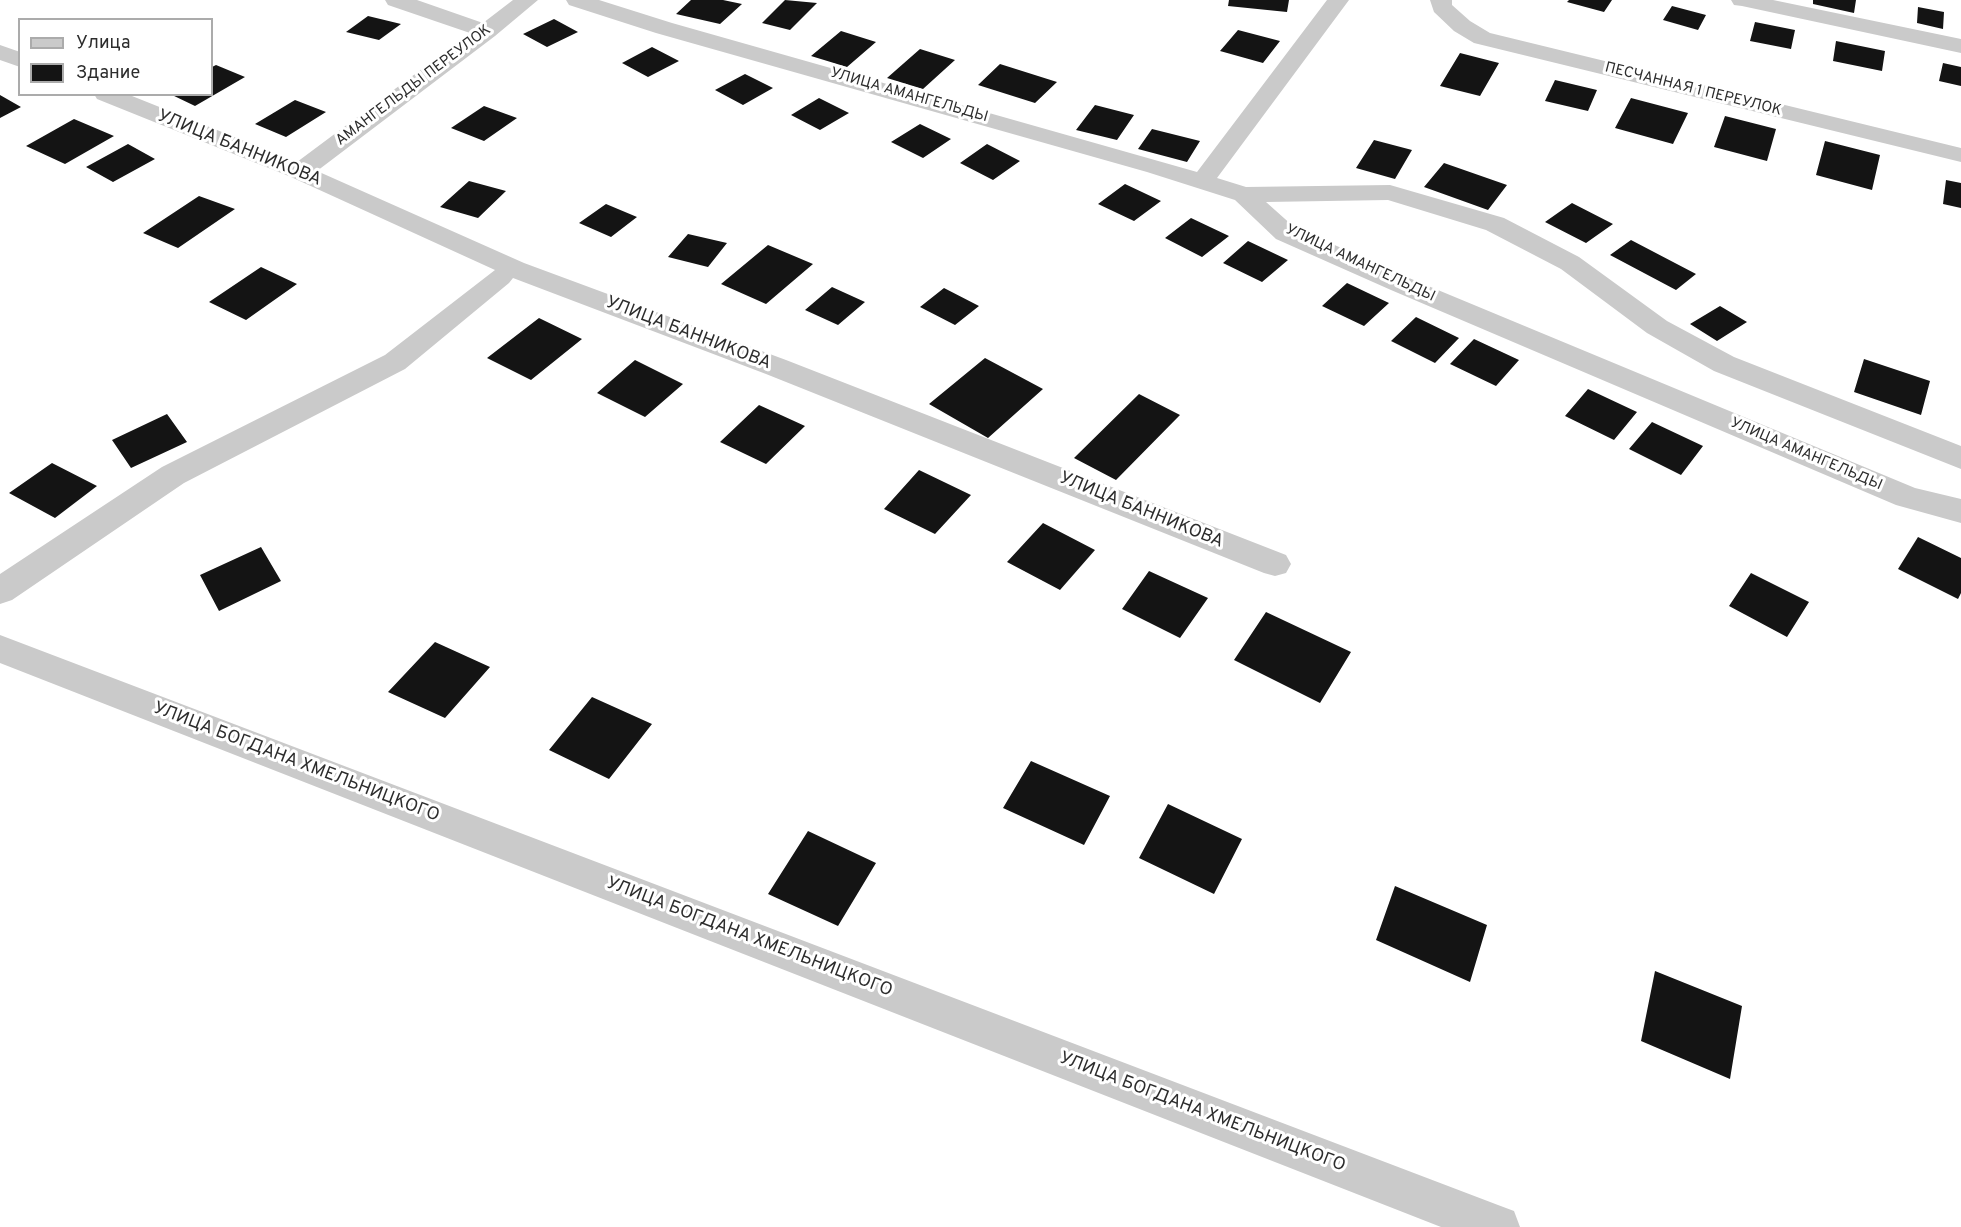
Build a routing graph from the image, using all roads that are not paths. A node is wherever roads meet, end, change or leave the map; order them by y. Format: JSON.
{"nodes":[{"id":1,"x":396,"y":0,"type":"edge"},
{"id":2,"x":527,"y":0,"type":"edge"},
{"id":3,"x":577,"y":0,"type":"edge"},
{"id":4,"x":1338,"y":0,"type":"edge"},
{"id":5,"x":1442,"y":0,"type":"edge"},
{"id":6,"x":1742,"y":0,"type":"edge"},
{"id":7,"x":487,"y":30,"type":"junction"},
{"id":8,"x":1961,"y":46,"type":"edge"},
{"id":9,"x":0,"y":52,"type":"edge"},
{"id":10,"x":18,"y":59,"type":"edge"},
{"id":11,"x":110,"y":96,"type":"edge"},
{"id":12,"x":1961,"y":155,"type":"edge"},
{"id":13,"x":300,"y":172,"type":"junction"},
{"id":14,"x":1202,"y":183,"type":"junction"},
{"id":15,"x":1244,"y":195,"type":"junction"},
{"id":16,"x":500,"y":277,"type":"dead end"},
{"id":17,"x":1961,"y":458,"type":"edge"},
{"id":18,"x":1961,"y":511,"type":"edge"},
{"id":19,"x":1275,"y":564,"type":"dead end"},
{"id":20,"x":0,"y":591,"type":"edge"},
{"id":21,"x":0,"y":649,"type":"edge"},
{"id":22,"x":1498,"y":1227,"type":"edge"}],
"edges":[{"from":1,"to":7,"type":"street"},
{"from":2,"to":7,"type":"street","name":"АМАНГЕЛЬДЫ ПЕРЕУЛОК"},
{"from":3,"to":14,"type":"street","name":"УЛИЦА АМАНГЕЛЬДЫ"},
{"from":4,"to":14,"type":"street"},
{"from":5,"to":12,"type":"street","name":"ПЕСЧАННАЯ 1 ПЕРЕУЛОК"},
{"from":6,"to":8,"type":"street"},
{"from":7,"to":13,"type":"street","name":"АМАНГЕЛЬДЫ ПЕРЕУЛОК"},
{"from":9,"to":10,"type":"street"},
{"from":11,"to":13,"type":"street","name":"УЛИЦА БАННИКОВА"},
{"from":13,"to":19,"type":"street","name":"УЛИЦА БАННИКОВА"},
{"from":14,"to":15,"type":"street","name":"УЛИЦА АМАНГЕЛЬДЫ"},
{"from":15,"to":17,"type":"street"},
{"from":15,"to":18,"type":"street","name":"УЛИЦА АМАНГЕЛЬДЫ"},
{"from":16,"to":20,"type":"street"},
{"from":21,"to":22,"type":"street","name":"УЛИЦА БОГДАНА ХМЕЛЬНИЦКОГО"}]}
